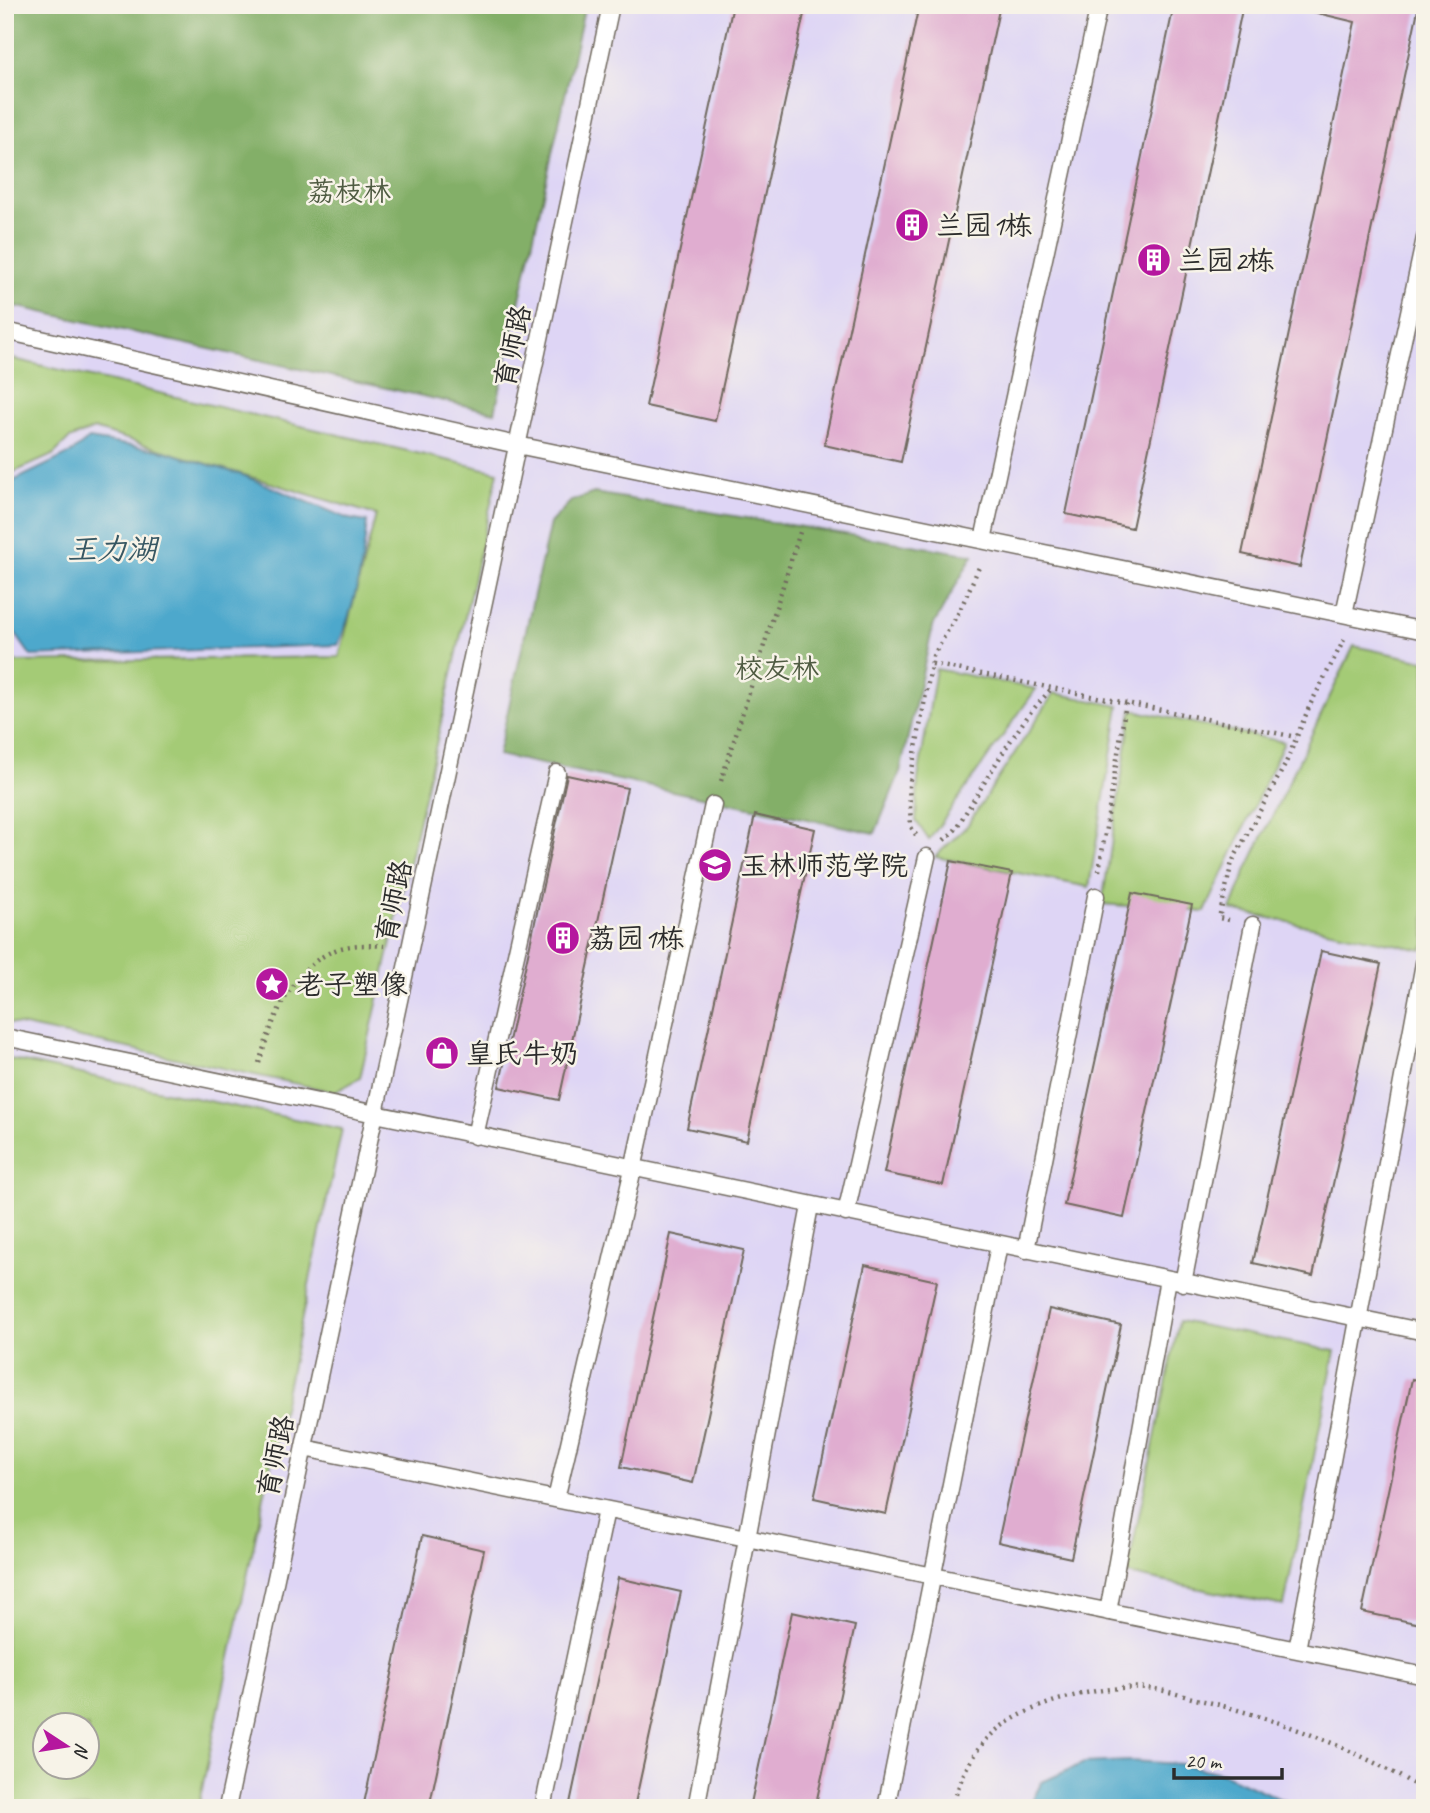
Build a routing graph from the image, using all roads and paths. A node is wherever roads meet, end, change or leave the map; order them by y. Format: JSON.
{"nodes":[{"id":1,"x":611,"y":5,"type":"edge"},
{"id":2,"x":1099,"y":5,"type":"edge"},
{"id":3,"x":1425,"y":238,"type":"edge"},
{"id":4,"x":9,"y":330,"type":"edge"},
{"id":5,"x":517,"y":445,"type":"junction"},
{"id":6,"x":808,"y":504,"type":"junction"},
{"id":7,"x":987,"y":541,"type":"junction"},
{"id":8,"x":1349,"y":615,"type":"junction"},
{"id":9,"x":1425,"y":631,"type":"edge"},
{"id":10,"x":932,"y":664,"type":"junction"},
{"id":11,"x":1052,"y":688,"type":"junction"},
{"id":12,"x":1126,"y":703,"type":"junction"},
{"id":13,"x":1296,"y":737,"type":"junction"},
{"id":14,"x":557,"y":773,"type":"dead end"},
{"id":15,"x":713,"y":805,"type":"joint"},
{"id":16,"x":927,"y":857,"type":"junction"},
{"id":17,"x":1096,"y":897,"type":"joint"},
{"id":18,"x":1253,"y":925,"type":"joint"},
{"id":19,"x":410,"y":948,"type":"junction"},
{"id":20,"x":1425,"y":958,"type":"edge"},
{"id":21,"x":5,"y":1037,"type":"edge"},
{"id":22,"x":250,"y":1089,"type":"junction"},
{"id":23,"x":374,"y":1115,"type":"junction"},
{"id":24,"x":475,"y":1136,"type":"junction"},
{"id":25,"x":633,"y":1169,"type":"junction"},
{"id":26,"x":810,"y":1206,"type":"junction"},
{"id":27,"x":846,"y":1213,"type":"junction"},
{"id":28,"x":999,"y":1245,"type":"junction"},
{"id":29,"x":1026,"y":1250,"type":"junction"},
{"id":30,"x":1176,"y":1281,"type":"junction"},
{"id":31,"x":1359,"y":1319,"type":"junction"},
{"id":32,"x":1425,"y":1332,"type":"edge"},
{"id":33,"x":304,"y":1448,"type":"junction"},
{"id":34,"x":556,"y":1499,"type":"junction"},
{"id":35,"x":606,"y":1510,"type":"junction"},
{"id":36,"x":745,"y":1538,"type":"junction"},
{"id":37,"x":932,"y":1576,"type":"junction"},
{"id":38,"x":1108,"y":1612,"type":"junction"},
{"id":39,"x":1297,"y":1650,"type":"junction"},
{"id":40,"x":1425,"y":1676,"type":"edge"},
{"id":41,"x":1425,"y":1791,"type":"edge"},
{"id":42,"x":227,"y":1808,"type":"edge"},
{"id":43,"x":543,"y":1808,"type":"edge"},
{"id":44,"x":696,"y":1808,"type":"edge"},
{"id":45,"x":886,"y":1808,"type":"edge"},
{"id":46,"x":952,"y":1808,"type":"edge"}],
"edges":[{"from":1,"to":5,"type":"lane","name":"育师路"},
{"from":2,"to":7,"type":"lane"},
{"from":3,"to":8,"type":"lane"},
{"from":4,"to":5,"type":"lane"},
{"from":5,"to":6,"type":"lane"},
{"from":5,"to":19,"type":"lane","name":"育师路"},
{"from":6,"to":7,"type":"lane"},
{"from":6,"to":15,"type":"path"},
{"from":7,"to":8,"type":"lane"},
{"from":7,"to":10,"type":"path"},
{"from":8,"to":9,"type":"lane"},
{"from":8,"to":13,"type":"path"},
{"from":10,"to":11,"type":"path"},
{"from":10,"to":16,"type":"path"},
{"from":11,"to":12,"type":"path"},
{"from":11,"to":16,"type":"path"},
{"from":12,"to":13,"type":"path"},
{"from":12,"to":17,"type":"path"},
{"from":13,"to":18,"type":"path"},
{"from":14,"to":24,"type":"lane"},
{"from":15,"to":25,"type":"lane"},
{"from":16,"to":27,"type":"lane"},
{"from":17,"to":29,"type":"lane"},
{"from":18,"to":30,"type":"lane"},
{"from":19,"to":22,"type":"path"},
{"from":19,"to":23,"type":"lane","name":"育师路"},
{"from":20,"to":31,"type":"lane"},
{"from":21,"to":22,"type":"lane"},
{"from":22,"to":23,"type":"lane"},
{"from":23,"to":24,"type":"lane"},
{"from":23,"to":33,"type":"lane","name":"育师路"},
{"from":24,"to":25,"type":"lane"},
{"from":25,"to":26,"type":"lane"},
{"from":25,"to":34,"type":"lane"},
{"from":26,"to":27,"type":"lane"},
{"from":26,"to":36,"type":"lane"},
{"from":27,"to":28,"type":"lane"},
{"from":28,"to":29,"type":"lane"},
{"from":28,"to":37,"type":"lane"},
{"from":29,"to":30,"type":"lane"},
{"from":30,"to":31,"type":"lane"},
{"from":30,"to":38,"type":"lane"},
{"from":31,"to":32,"type":"lane"},
{"from":31,"to":39,"type":"lane"},
{"from":33,"to":34,"type":"lane"},
{"from":33,"to":42,"type":"lane","name":"育师路"},
{"from":34,"to":35,"type":"lane"},
{"from":35,"to":36,"type":"lane"},
{"from":35,"to":43,"type":"lane"},
{"from":36,"to":37,"type":"lane"},
{"from":36,"to":44,"type":"lane"},
{"from":37,"to":38,"type":"lane"},
{"from":37,"to":45,"type":"lane"},
{"from":38,"to":39,"type":"lane"},
{"from":39,"to":40,"type":"lane"},
{"from":41,"to":46,"type":"path"}]}
